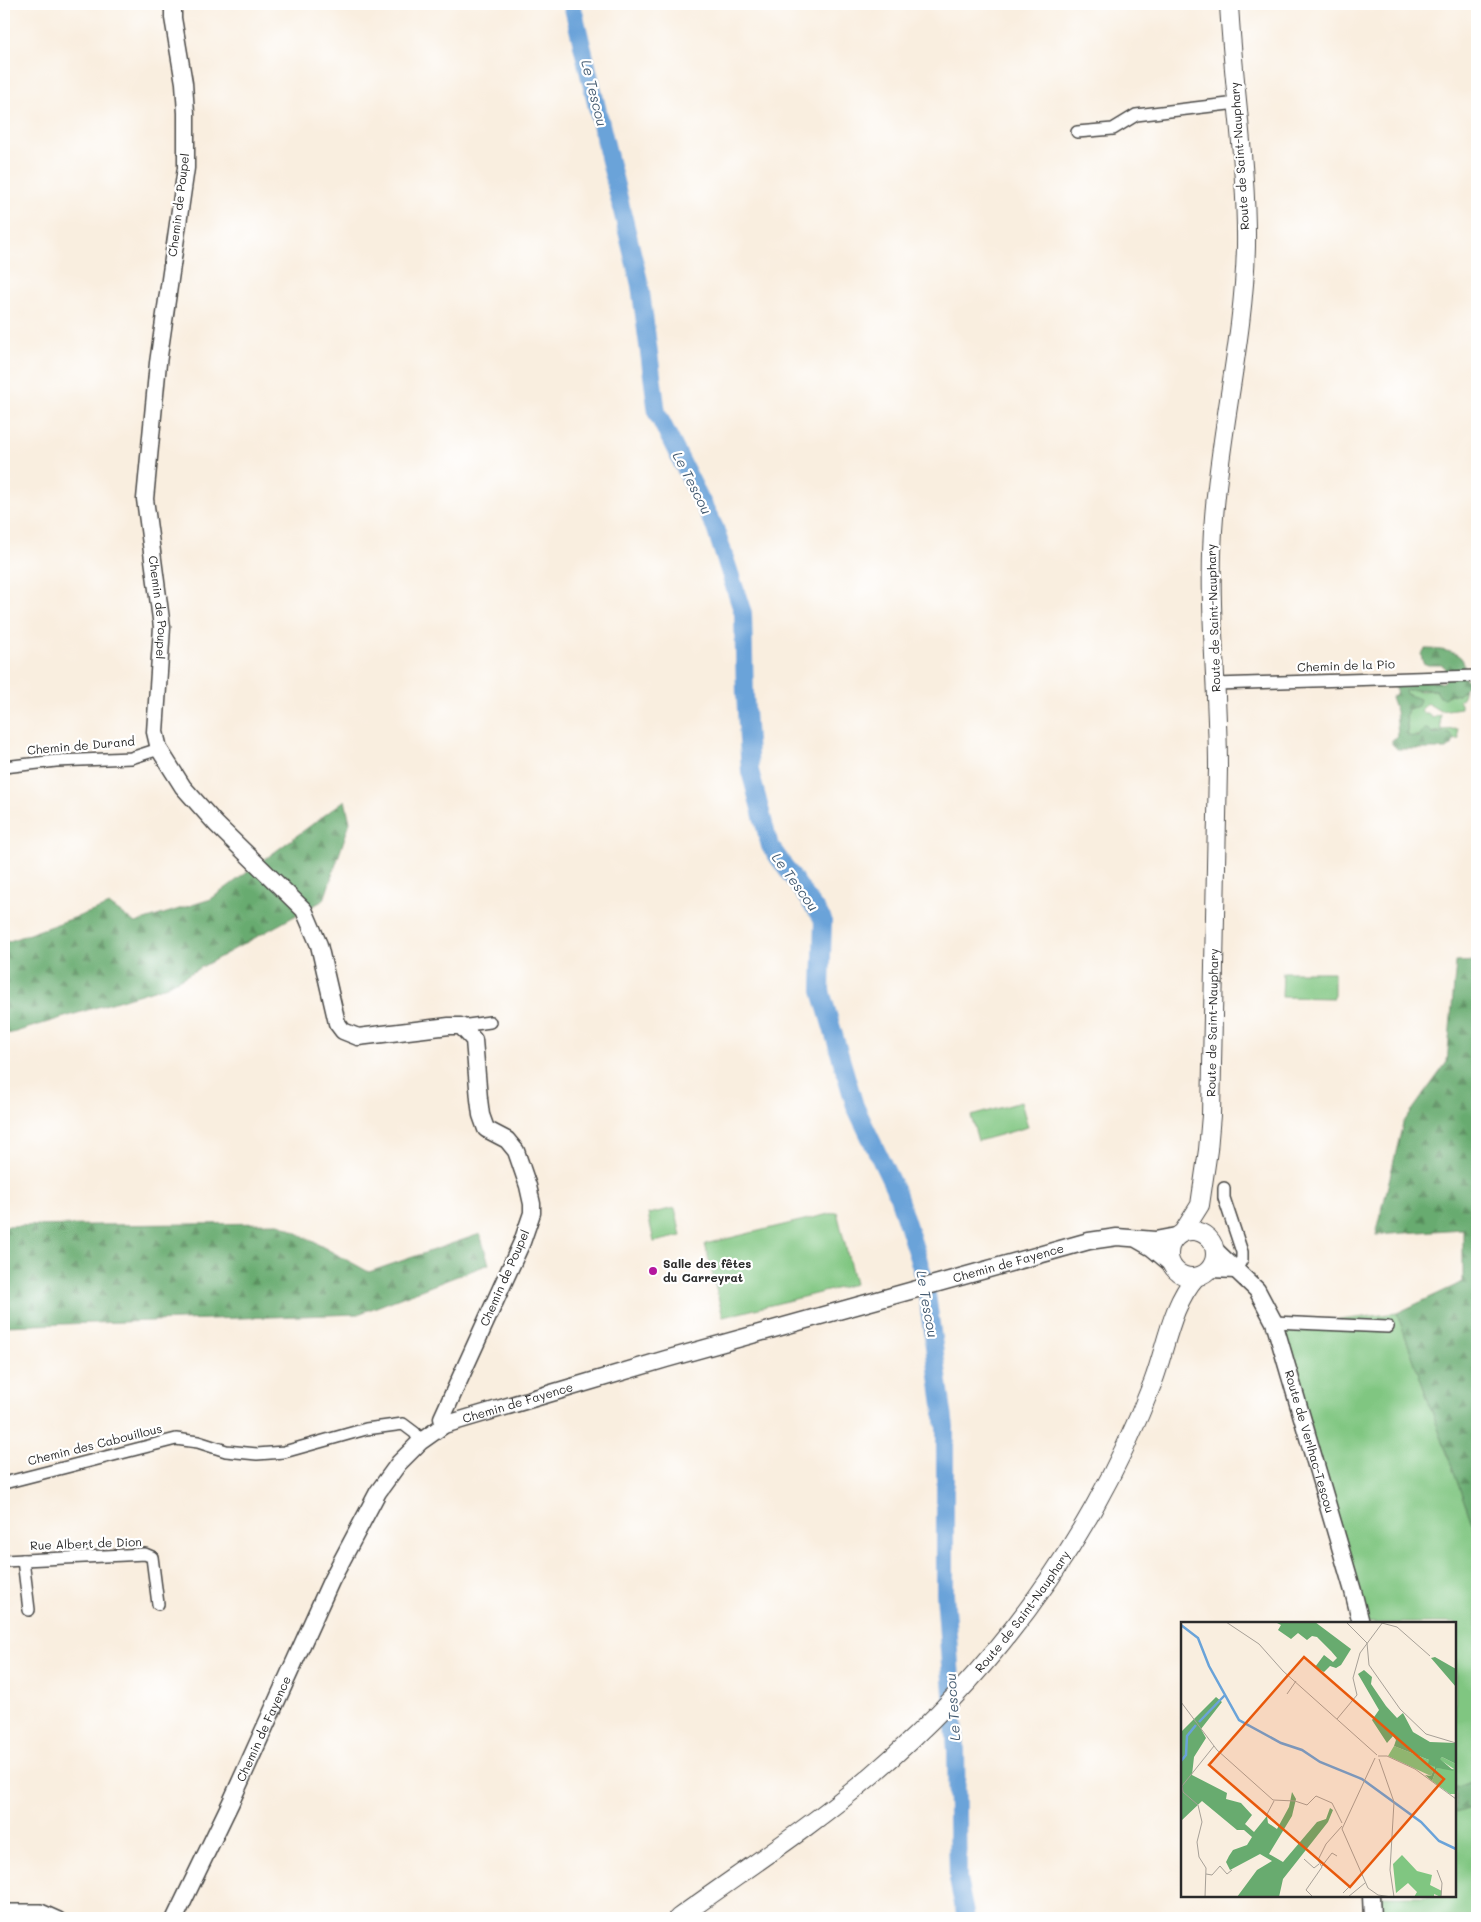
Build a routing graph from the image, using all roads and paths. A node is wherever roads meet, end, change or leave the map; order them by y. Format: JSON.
{"nodes":[{"id":1,"x":174,"y":4,"type":"edge"},
{"id":2,"x":1229,"y":4,"type":"edge"},
{"id":3,"x":1237,"y":103,"type":"junction"},
{"id":4,"x":1077,"y":132,"type":"dead end"},
{"id":5,"x":1477,"y":676,"type":"edge"},
{"id":6,"x":1216,"y":684,"type":"junction"},
{"id":7,"x":159,"y":749,"type":"junction"},
{"id":8,"x":4,"y":767,"type":"edge"},
{"id":9,"x":490,"y":1022,"type":"dead end"},
{"id":10,"x":460,"y":1026,"type":"junction"},
{"id":11,"x":1224,"y":1188,"type":"dead end"},
{"id":12,"x":1200,"y":1205,"type":"junction"},
{"id":13,"x":1179,"y":1234,"type":"junction"},
{"id":14,"x":1138,"y":1240,"type":"junction"},
{"id":15,"x":1210,"y":1243,"type":"junction"},
{"id":16,"x":1171,"y":1265,"type":"junction"},
{"id":17,"x":1236,"y":1270,"type":"junction"},
{"id":18,"x":1203,"y":1273,"type":"junction"},
{"id":19,"x":1177,"y":1308,"type":"junction"},
{"id":20,"x":1274,"y":1322,"type":"junction"},
{"id":21,"x":1388,"y":1326,"type":"dead end"},
{"id":22,"x":444,"y":1425,"type":"junction"},
{"id":23,"x":420,"y":1442,"type":"junction"},
{"id":24,"x":4,"y":1483,"type":"edge"},
{"id":25,"x":23,"y":1560,"type":"junction"},
{"id":26,"x":4,"y":1561,"type":"edge"},
{"id":27,"x":158,"y":1604,"type":"dead end"},
{"id":28,"x":29,"y":1610,"type":"dead end"},
{"id":29,"x":1361,"y":1622,"type":"edge"},
{"id":30,"x":1371,"y":1897,"type":"edge"},
{"id":31,"x":4,"y":1910,"type":"edge"},
{"id":32,"x":59,"y":1918,"type":"edge"},
{"id":33,"x":174,"y":1918,"type":"edge"},
{"id":34,"x":678,"y":1918,"type":"edge"},
{"id":35,"x":1372,"y":1918,"type":"edge"}],
"edges":[{"from":1,"to":7,"type":"street","name":"Chemin de Poupel"},
{"from":2,"to":3,"type":"main road","name":"Route de Saint-Nauphary"},
{"from":3,"to":4,"type":"street"},
{"from":3,"to":6,"type":"main road","name":"Route de Saint-Nauphary"},
{"from":5,"to":6,"type":"street","name":"Chemin de la Pio"},
{"from":6,"to":12,"type":"main road","name":"Route de Saint-Nauphary"},
{"from":7,"to":8,"type":"street","name":"Chemin de Durand"},
{"from":7,"to":10,"type":"street","name":"Chemin de Poupel"},
{"from":9,"to":10,"type":"street","name":"Chemin de Poupel"},
{"from":10,"to":22,"type":"street","name":"Chemin de Poupel"},
{"from":11,"to":17,"type":"street"},
{"from":12,"to":13,"type":"main road","name":"Route de Saint-Nauphary"},
{"from":12,"to":15,"type":"main road","name":"Route de Saint-Nauphary"},
{"from":13,"to":14,"type":"street","name":"Chemin de Fayence"},
{"from":13,"to":15,"type":"main road"},
{"from":13,"to":16,"type":"main road"},
{"from":14,"to":16,"type":"street","name":"Chemin de Fayence"},
{"from":14,"to":22,"type":"street","name":"Chemin de Fayence"},
{"from":15,"to":17,"type":"street","name":"Route de Verlhac-Tescou"},
{"from":15,"to":18,"type":"main road"},
{"from":16,"to":18,"type":"main road"},
{"from":16,"to":19,"type":"main road","name":"Route de Saint-Nauphary"},
{"from":17,"to":18,"type":"street"},
{"from":17,"to":20,"type":"street","name":"Route de Verlhac-Tescou"},
{"from":18,"to":19,"type":"main road","name":"Route de Saint-Nauphary"},
{"from":19,"to":34,"type":"main road","name":"Route de Saint-Nauphary"},
{"from":20,"to":21,"type":"street"},
{"from":20,"to":29,"type":"street","name":"Route de Verlhac-Tescou"},
{"from":22,"to":23,"type":"street","name":"Chemin de Fayence"},
{"from":23,"to":24,"type":"street","name":"Chemin des Cabouillous"},
{"from":23,"to":33,"type":"street","name":"Chemin de Fayence"},
{"from":25,"to":26,"type":"street","name":"Rue Albert de Dion"},
{"from":25,"to":27,"type":"street","name":"Rue Albert de Dion"},
{"from":25,"to":28,"type":"street"},
{"from":30,"to":35,"type":"street"},
{"from":31,"to":32,"type":"street"}]}
